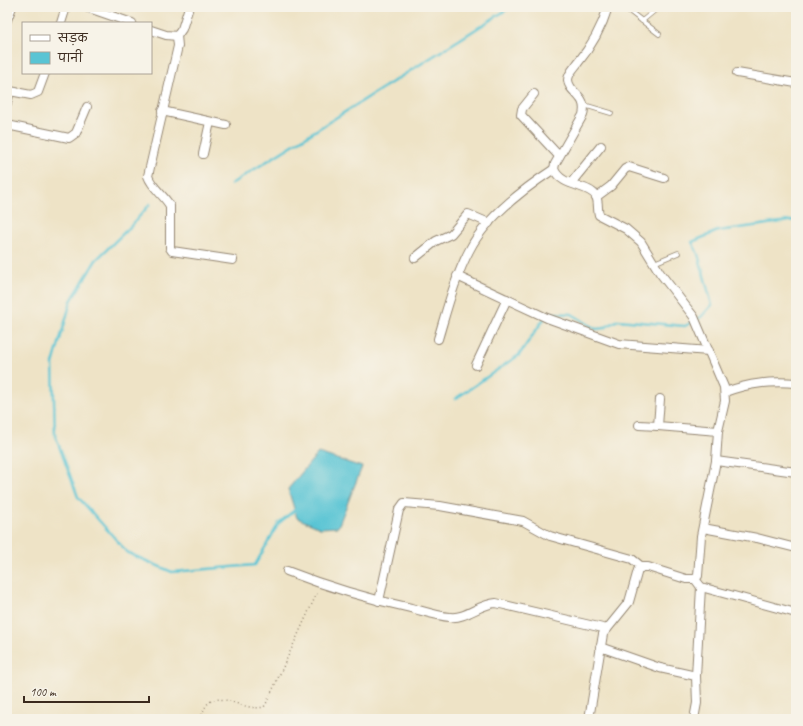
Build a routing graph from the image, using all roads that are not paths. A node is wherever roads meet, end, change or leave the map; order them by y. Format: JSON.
{"nodes":[{"id":1,"x":12,"y":7,"type":"edge"},
{"id":2,"x":66,"y":7,"type":"edge"},
{"id":3,"x":86,"y":7,"type":"edge"},
{"id":4,"x":189,"y":7,"type":"edge"},
{"id":5,"x":617,"y":7,"type":"edge"},
{"id":6,"x":624,"y":7,"type":"edge"},
{"id":7,"x":659,"y":7,"type":"edge"},
{"id":8,"x":608,"y":9,"type":"edge"},
{"id":9,"x":7,"y":20,"type":"edge"},
{"id":10,"x":642,"y":21,"type":"junction"},
{"id":11,"x":61,"y":22,"type":"edge"},
{"id":12,"x":129,"y":22,"type":"edge"},
{"id":13,"x":152,"y":30,"type":"edge"},
{"id":14,"x":659,"y":34,"type":"dead end"},
{"id":15,"x":177,"y":36,"type":"junction"},
{"id":16,"x":737,"y":73,"type":"dead end"},
{"id":17,"x":45,"y":74,"type":"edge"},
{"id":18,"x":796,"y":83,"type":"edge"},
{"id":19,"x":9,"y":91,"type":"edge"},
{"id":20,"x":534,"y":94,"type":"dead end"},
{"id":21,"x":7,"y":103,"type":"edge"},
{"id":22,"x":584,"y":105,"type":"junction"},
{"id":23,"x":87,"y":107,"type":"dead end"},
{"id":24,"x":162,"y":111,"type":"junction"},
{"id":25,"x":611,"y":113,"type":"dead end"},
{"id":26,"x":210,"y":122,"type":"junction"},
{"id":27,"x":7,"y":125,"type":"edge"},
{"id":28,"x":226,"y":125,"type":"dead end"},
{"id":29,"x":601,"y":146,"type":"dead end"},
{"id":30,"x":203,"y":154,"type":"dead end"},
{"id":31,"x":559,"y":156,"type":"junction"},
{"id":32,"x":554,"y":169,"type":"junction"},
{"id":33,"x":664,"y":178,"type":"dead end"},
{"id":34,"x":571,"y":183,"type":"junction"},
{"id":35,"x":596,"y":197,"type":"junction"},
{"id":36,"x":489,"y":223,"type":"junction"},
{"id":37,"x":678,"y":253,"type":"dead end"},
{"id":38,"x":415,"y":258,"type":"dead end"},
{"id":39,"x":234,"y":260,"type":"dead end"},
{"id":40,"x":654,"y":263,"type":"junction"},
{"id":41,"x":457,"y":276,"type":"junction"},
{"id":42,"x":507,"y":299,"type":"junction"},
{"id":43,"x":438,"y":339,"type":"dead end"},
{"id":44,"x":709,"y":351,"type":"junction"},
{"id":45,"x":476,"y":365,"type":"dead end"},
{"id":46,"x":796,"y":384,"type":"edge"},
{"id":47,"x":725,"y":392,"type":"junction"},
{"id":48,"x":660,"y":399,"type":"dead end"},
{"id":49,"x":639,"y":425,"type":"dead end"},
{"id":50,"x":658,"y":426,"type":"junction"},
{"id":51,"x":718,"y":432,"type":"junction"},
{"id":52,"x":716,"y":461,"type":"junction"},
{"id":53,"x":796,"y":472,"type":"edge"},
{"id":54,"x":703,"y":528,"type":"junction"},
{"id":55,"x":796,"y":548,"type":"edge"},
{"id":56,"x":642,"y":567,"type":"junction"},
{"id":57,"x":287,"y":571,"type":"dead end"},
{"id":58,"x":695,"y":579,"type":"junction"},
{"id":59,"x":701,"y":587,"type":"junction"},
{"id":60,"x":379,"y":601,"type":"junction"},
{"id":61,"x":796,"y":612,"type":"edge"},
{"id":62,"x":606,"y":629,"type":"junction"},
{"id":63,"x":600,"y":647,"type":"junction"},
{"id":64,"x":696,"y":676,"type":"junction"},
{"id":65,"x":589,"y":719,"type":"edge"},
{"id":66,"x":694,"y":719,"type":"edge"}],
"edges":[{"from":1,"to":9,"type":"street"},
{"from":2,"to":11,"type":"street"},
{"from":3,"to":12,"type":"street"},
{"from":4,"to":15,"type":"street"},
{"from":5,"to":8,"type":"lane"},
{"from":6,"to":10,"type":"lane"},
{"from":7,"to":10,"type":"lane"},
{"from":8,"to":22,"type":"street"},
{"from":10,"to":14,"type":"lane"},
{"from":13,"to":15,"type":"street"},
{"from":15,"to":24,"type":"street"},
{"from":16,"to":18,"type":"street"},
{"from":17,"to":19,"type":"street"},
{"from":19,"to":21,"type":"street"},
{"from":20,"to":31,"type":"street"},
{"from":22,"to":25,"type":"lane"},
{"from":22,"to":31,"type":"street"},
{"from":23,"to":27,"type":"street"},
{"from":24,"to":26,"type":"street"},
{"from":24,"to":39,"type":"street"},
{"from":26,"to":28,"type":"street"},
{"from":26,"to":30,"type":"street"},
{"from":29,"to":34,"type":"street"},
{"from":31,"to":32,"type":"street"},
{"from":32,"to":34,"type":"street"},
{"from":32,"to":36,"type":"street"},
{"from":33,"to":35,"type":"street"},
{"from":34,"to":35,"type":"street"},
{"from":35,"to":40,"type":"street"},
{"from":36,"to":38,"type":"street"},
{"from":36,"to":41,"type":"street"},
{"from":37,"to":40,"type":"lane"},
{"from":40,"to":44,"type":"street"},
{"from":41,"to":42,"type":"street"},
{"from":41,"to":43,"type":"street"},
{"from":42,"to":44,"type":"street"},
{"from":42,"to":45,"type":"street"},
{"from":44,"to":47,"type":"street"},
{"from":46,"to":47,"type":"street"},
{"from":47,"to":51,"type":"street"},
{"from":48,"to":50,"type":"street"},
{"from":49,"to":50,"type":"street"},
{"from":50,"to":51,"type":"street"},
{"from":51,"to":52,"type":"street"},
{"from":52,"to":53,"type":"street"},
{"from":52,"to":54,"type":"street"},
{"from":54,"to":55,"type":"street"},
{"from":54,"to":58,"type":"street"},
{"from":56,"to":58,"type":"street"},
{"from":56,"to":60,"type":"street"},
{"from":56,"to":62,"type":"street"},
{"from":57,"to":60,"type":"street"},
{"from":58,"to":59,"type":"street"},
{"from":59,"to":61,"type":"street"},
{"from":59,"to":64,"type":"street"},
{"from":60,"to":62,"type":"street"},
{"from":62,"to":63,"type":"street"},
{"from":63,"to":64,"type":"street"},
{"from":63,"to":65,"type":"street"},
{"from":64,"to":66,"type":"street"}]}
